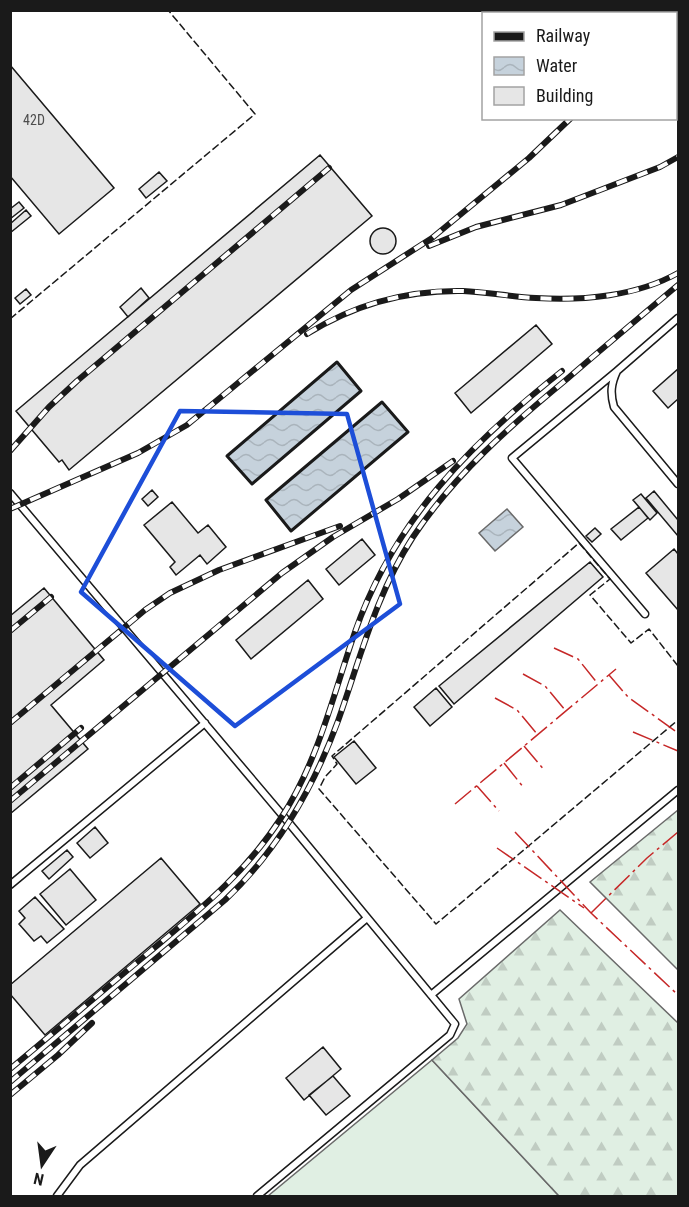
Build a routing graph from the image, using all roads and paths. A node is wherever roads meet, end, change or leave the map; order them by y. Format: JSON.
{"nodes":[{"id":1,"x":678,"y":318,"type":"edge"},
{"id":2,"x":617,"y":371,"type":"junction"},
{"id":3,"x":678,"y":484,"type":"edge"},
{"id":4,"x":10,"y":493,"type":"edge"},
{"id":5,"x":645,"y":614,"type":"dead end"},
{"id":6,"x":205,"y":723,"type":"junction"},
{"id":7,"x":678,"y":790,"type":"edge"},
{"id":8,"x":10,"y":885,"type":"edge"},
{"id":9,"x":367,"y":918,"type":"junction"},
{"id":10,"x":431,"y":995,"type":"junction"},
{"id":11,"x":57,"y":1197,"type":"edge"},
{"id":12,"x":257,"y":1197,"type":"edge"}],
"edges":[{"from":1,"to":2,"type":"lane"},
{"from":2,"to":3,"type":"lane"},
{"from":2,"to":5,"type":"lane"},
{"from":4,"to":6,"type":"lane"},
{"from":6,"to":8,"type":"lane"},
{"from":6,"to":9,"type":"lane"},
{"from":7,"to":10,"type":"lane"},
{"from":9,"to":10,"type":"lane"},
{"from":9,"to":11,"type":"lane"},
{"from":10,"to":12,"type":"lane"}]}
